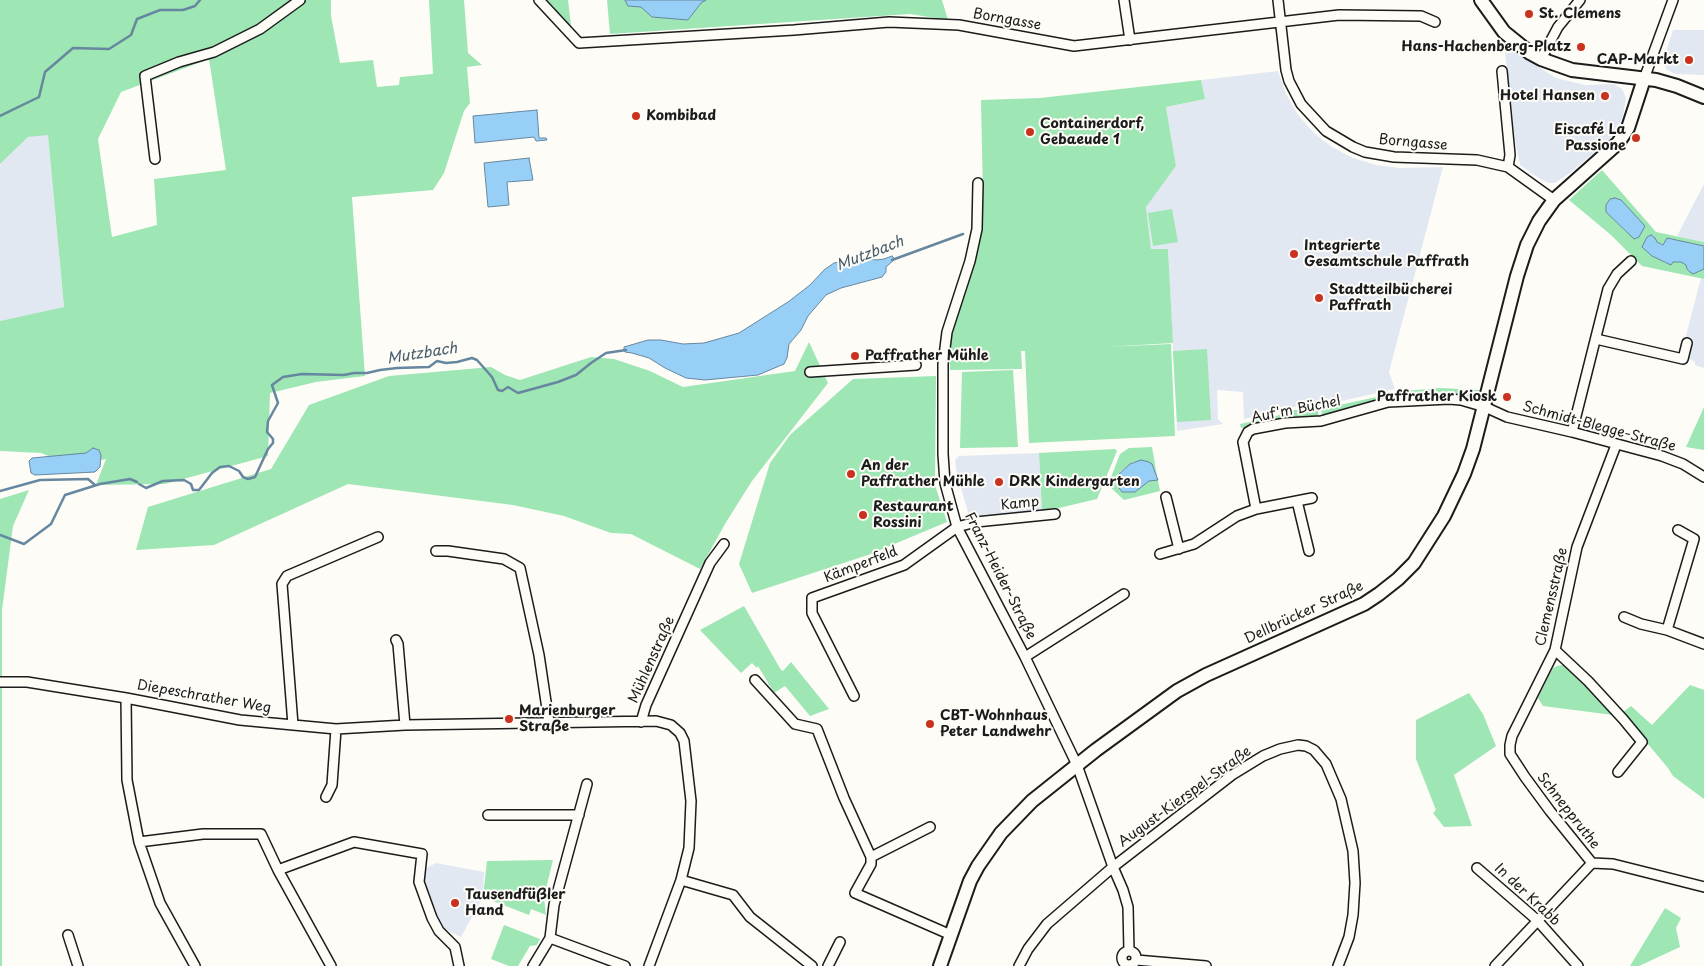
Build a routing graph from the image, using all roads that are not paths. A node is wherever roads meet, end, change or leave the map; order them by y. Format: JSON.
{"nodes":[{"id":1,"x":300,"y":0,"type":"edge"},
{"id":2,"x":540,"y":0,"type":"edge"},
{"id":3,"x":1124,"y":0,"type":"edge"},
{"id":4,"x":1278,"y":0,"type":"edge"},
{"id":5,"x":1481,"y":0,"type":"edge"},
{"id":6,"x":1580,"y":0,"type":"edge"},
{"id":7,"x":1673,"y":0,"type":"edge"},
{"id":8,"x":1435,"y":22,"type":"dead end"},
{"id":9,"x":1279,"y":23,"type":"junction"},
{"id":10,"x":1130,"y":40,"type":"junction"},
{"id":11,"x":1541,"y":59,"type":"junction"},
{"id":12,"x":1502,"y":71,"type":"dead end"},
{"id":13,"x":1644,"y":79,"type":"junction"},
{"id":14,"x":1704,"y":97,"type":"edge"},
{"id":15,"x":154,"y":159,"type":"dead end"},
{"id":16,"x":1508,"y":167,"type":"junction"},
{"id":17,"x":978,"y":183,"type":"dead end"},
{"id":18,"x":1554,"y":200,"type":"junction"},
{"id":19,"x":1631,"y":261,"type":"dead end"},
{"id":20,"x":1596,"y":339,"type":"junction"},
{"id":21,"x":1687,"y":343,"type":"dead end"},
{"id":22,"x":916,"y":365,"type":"dead end"},
{"id":23,"x":810,"y":372,"type":"dead end"},
{"id":24,"x":1485,"y":407,"type":"junction"},
{"id":25,"x":1572,"y":432,"type":"junction"},
{"id":26,"x":1616,"y":445,"type":"junction"},
{"id":27,"x":1704,"y":477,"type":"edge"},
{"id":28,"x":1166,"y":497,"type":"dead end"},
{"id":29,"x":1312,"y":498,"type":"dead end"},
{"id":30,"x":1297,"y":501,"type":"junction"},
{"id":31,"x":1256,"y":509,"type":"junction"},
{"id":32,"x":1056,"y":514,"type":"dead end"},
{"id":33,"x":957,"y":527,"type":"junction"},
{"id":34,"x":1678,"y":530,"type":"dead end"},
{"id":35,"x":378,"y":537,"type":"dead end"},
{"id":36,"x":724,"y":544,"type":"dead end"},
{"id":37,"x":1179,"y":549,"type":"junction"},
{"id":38,"x":436,"y":551,"type":"dead end"},
{"id":39,"x":1309,"y":551,"type":"dead end"},
{"id":40,"x":1160,"y":554,"type":"dead end"},
{"id":41,"x":1124,"y":594,"type":"dead end"},
{"id":42,"x":1624,"y":617,"type":"dead end"},
{"id":43,"x":1667,"y":630,"type":"junction"},
{"id":44,"x":396,"y":640,"type":"dead end"},
{"id":45,"x":1704,"y":644,"type":"edge"},
{"id":46,"x":1555,"y":650,"type":"junction"},
{"id":47,"x":1025,"y":657,"type":"junction"},
{"id":48,"x":755,"y":680,"type":"dead end"},
{"id":49,"x":0,"y":682,"type":"edge"},
{"id":50,"x":854,"y":696,"type":"dead end"},
{"id":51,"x":126,"y":698,"type":"junction"},
{"id":52,"x":549,"y":722,"type":"junction"},
{"id":53,"x":641,"y":722,"type":"junction"},
{"id":54,"x":293,"y":725,"type":"junction"},
{"id":55,"x":405,"y":725,"type":"junction"},
{"id":56,"x":336,"y":729,"type":"junction"},
{"id":57,"x":1510,"y":754,"type":"joint"},
{"id":58,"x":1077,"y":765,"type":"junction"},
{"id":59,"x":1618,"y":772,"type":"dead end"},
{"id":60,"x":587,"y":784,"type":"dead end"},
{"id":61,"x":326,"y":797,"type":"dead end"},
{"id":62,"x":488,"y":815,"type":"dead end"},
{"id":63,"x":579,"y":815,"type":"junction"},
{"id":64,"x":930,"y":827,"type":"dead end"},
{"id":65,"x":139,"y":842,"type":"junction"},
{"id":66,"x":871,"y":857,"type":"junction"},
{"id":67,"x":1592,"y":863,"type":"junction"},
{"id":68,"x":1113,"y":867,"type":"junction"},
{"id":69,"x":1477,"y":868,"type":"dead end"},
{"id":70,"x":278,"y":870,"type":"junction"},
{"id":71,"x":681,"y":880,"type":"junction"},
{"id":72,"x":1704,"y":887,"type":"edge"},
{"id":73,"x":1538,"y":920,"type":"junction"},
{"id":74,"x":68,"y":935,"type":"dead end"},
{"id":75,"x":951,"y":936,"type":"junction"},
{"id":76,"x":550,"y":938,"type":"junction"},
{"id":77,"x":840,"y":942,"type":"dead end"},
{"id":78,"x":1129,"y":951,"type":"junction"},
{"id":79,"x":1136,"y":960,"type":"junction"},
{"id":80,"x":652,"y":965,"type":"edge"},
{"id":81,"x":1126,"y":965,"type":"edge"},
{"id":82,"x":78,"y":966,"type":"edge"},
{"id":83,"x":195,"y":966,"type":"edge"},
{"id":84,"x":331,"y":966,"type":"edge"},
{"id":85,"x":459,"y":966,"type":"edge"},
{"id":86,"x":533,"y":966,"type":"edge"},
{"id":87,"x":625,"y":966,"type":"edge"},
{"id":88,"x":812,"y":966,"type":"edge"},
{"id":89,"x":828,"y":966,"type":"edge"},
{"id":90,"x":940,"y":966,"type":"edge"},
{"id":91,"x":1019,"y":966,"type":"edge"},
{"id":92,"x":1206,"y":966,"type":"edge"},
{"id":93,"x":1338,"y":966,"type":"edge"},
{"id":94,"x":1496,"y":966,"type":"edge"},
{"id":95,"x":1578,"y":966,"type":"edge"}],
"edges":[{"from":1,"to":15,"type":"street"},
{"from":2,"to":10,"type":"street","name":"Borngasse"},
{"from":3,"to":10,"type":"street"},
{"from":4,"to":9,"type":"street"},
{"from":5,"to":11,"type":"main road"},
{"from":6,"to":11,"type":"street"},
{"from":7,"to":13,"type":"street"},
{"from":8,"to":9,"type":"street","name":"Borngasse"},
{"from":9,"to":10,"type":"street","name":"Borngasse"},
{"from":9,"to":16,"type":"street","name":"Borngasse"},
{"from":11,"to":13,"type":"main road"},
{"from":12,"to":16,"type":"street"},
{"from":13,"to":14,"type":"main road"},
{"from":13,"to":18,"type":"main road","name":"Dellbrücker Straße"},
{"from":16,"to":18,"type":"street","name":"Borngasse"},
{"from":17,"to":33,"type":"street","name":"Franz-Heider-Straße"},
{"from":18,"to":24,"type":"main road","name":"Dellbrücker Straße"},
{"from":19,"to":20,"type":"street"},
{"from":20,"to":21,"type":"street"},
{"from":20,"to":25,"type":"street"},
{"from":22,"to":23,"type":"street"},
{"from":24,"to":25,"type":"street","name":"Schmidt-Blegge-Straße"},
{"from":24,"to":31,"type":"street","name":"Auf'm Büchel"},
{"from":24,"to":58,"type":"main road","name":"Dellbrücker Straße"},
{"from":25,"to":26,"type":"street","name":"Schmidt-Blegge-Straße"},
{"from":26,"to":27,"type":"street","name":"Schmidt-Blegge-Straße"},
{"from":26,"to":46,"type":"street","name":"Clemensstraße"},
{"from":28,"to":37,"type":"street"},
{"from":29,"to":30,"type":"street"},
{"from":30,"to":31,"type":"street"},
{"from":30,"to":39,"type":"street"},
{"from":31,"to":37,"type":"street"},
{"from":32,"to":33,"type":"street","name":"Kamp"},
{"from":33,"to":47,"type":"street","name":"Franz-Heider-Straße"},
{"from":33,"to":50,"type":"street","name":"Kämperfeld"},
{"from":34,"to":43,"type":"street"},
{"from":35,"to":54,"type":"street"},
{"from":36,"to":53,"type":"street","name":"Mühlenstraße"},
{"from":37,"to":40,"type":"street"},
{"from":38,"to":52,"type":"street"},
{"from":41,"to":47,"type":"street","name":"Franz-Heider-Straße"},
{"from":42,"to":43,"type":"street"},
{"from":43,"to":45,"type":"street"},
{"from":44,"to":55,"type":"street"},
{"from":46,"to":57,"type":"street","name":"Clemensstraße"},
{"from":46,"to":59,"type":"street"},
{"from":47,"to":58,"type":"street","name":"Franz-Heider-Straße"},
{"from":48,"to":66,"type":"street"},
{"from":49,"to":51,"type":"street","name":"Diepeschrather Weg"},
{"from":51,"to":54,"type":"street","name":"Diepeschrather Weg"},
{"from":51,"to":65,"type":"street"},
{"from":52,"to":53,"type":"street","name":"Diepeschrather Weg"},
{"from":52,"to":55,"type":"street","name":"Diepeschrather Weg"},
{"from":53,"to":71,"type":"street","name":"Mühlenstraße"},
{"from":54,"to":56,"type":"street","name":"Diepeschrather Weg"},
{"from":55,"to":56,"type":"street","name":"Diepeschrather Weg"},
{"from":56,"to":61,"type":"street"},
{"from":57,"to":67,"type":"street","name":"Schneppruthe"},
{"from":58,"to":68,"type":"street","name":"Franz-Heider-Straße"},
{"from":58,"to":75,"type":"main road","name":"Dellbrücker Straße"},
{"from":60,"to":63,"type":"street"},
{"from":62,"to":63,"type":"street"},
{"from":63,"to":76,"type":"street"},
{"from":64,"to":66,"type":"street"},
{"from":65,"to":70,"type":"street"},
{"from":65,"to":83,"type":"street"},
{"from":66,"to":75,"type":"street"},
{"from":67,"to":72,"type":"street","name":"Schneppruthe"},
{"from":67,"to":73,"type":"street"},
{"from":68,"to":78,"type":"street","name":"Franz-Heider-Straße"},
{"from":68,"to":91,"type":"street","name":"August-Kierspel-Straße"},
{"from":68,"to":93,"type":"street","name":"August-Kierspel-Straße"},
{"from":69,"to":73,"type":"street","name":"In der Krabb"},
{"from":70,"to":84,"type":"street"},
{"from":70,"to":85,"type":"street"},
{"from":71,"to":80,"type":"street","name":"Mühlenstraße"},
{"from":71,"to":88,"type":"street"},
{"from":73,"to":94,"type":"street"},
{"from":73,"to":95,"type":"street","name":"In der Krabb"},
{"from":74,"to":82,"type":"street"},
{"from":75,"to":90,"type":"main road","name":"Dellbrücker Straße"},
{"from":76,"to":86,"type":"street"},
{"from":76,"to":87,"type":"street"},
{"from":77,"to":89,"type":"street"},
{"from":78,"to":79,"type":"street"},
{"from":78,"to":81,"type":"street"},
{"from":79,"to":81,"type":"street"},
{"from":79,"to":92,"type":"street"}]}
